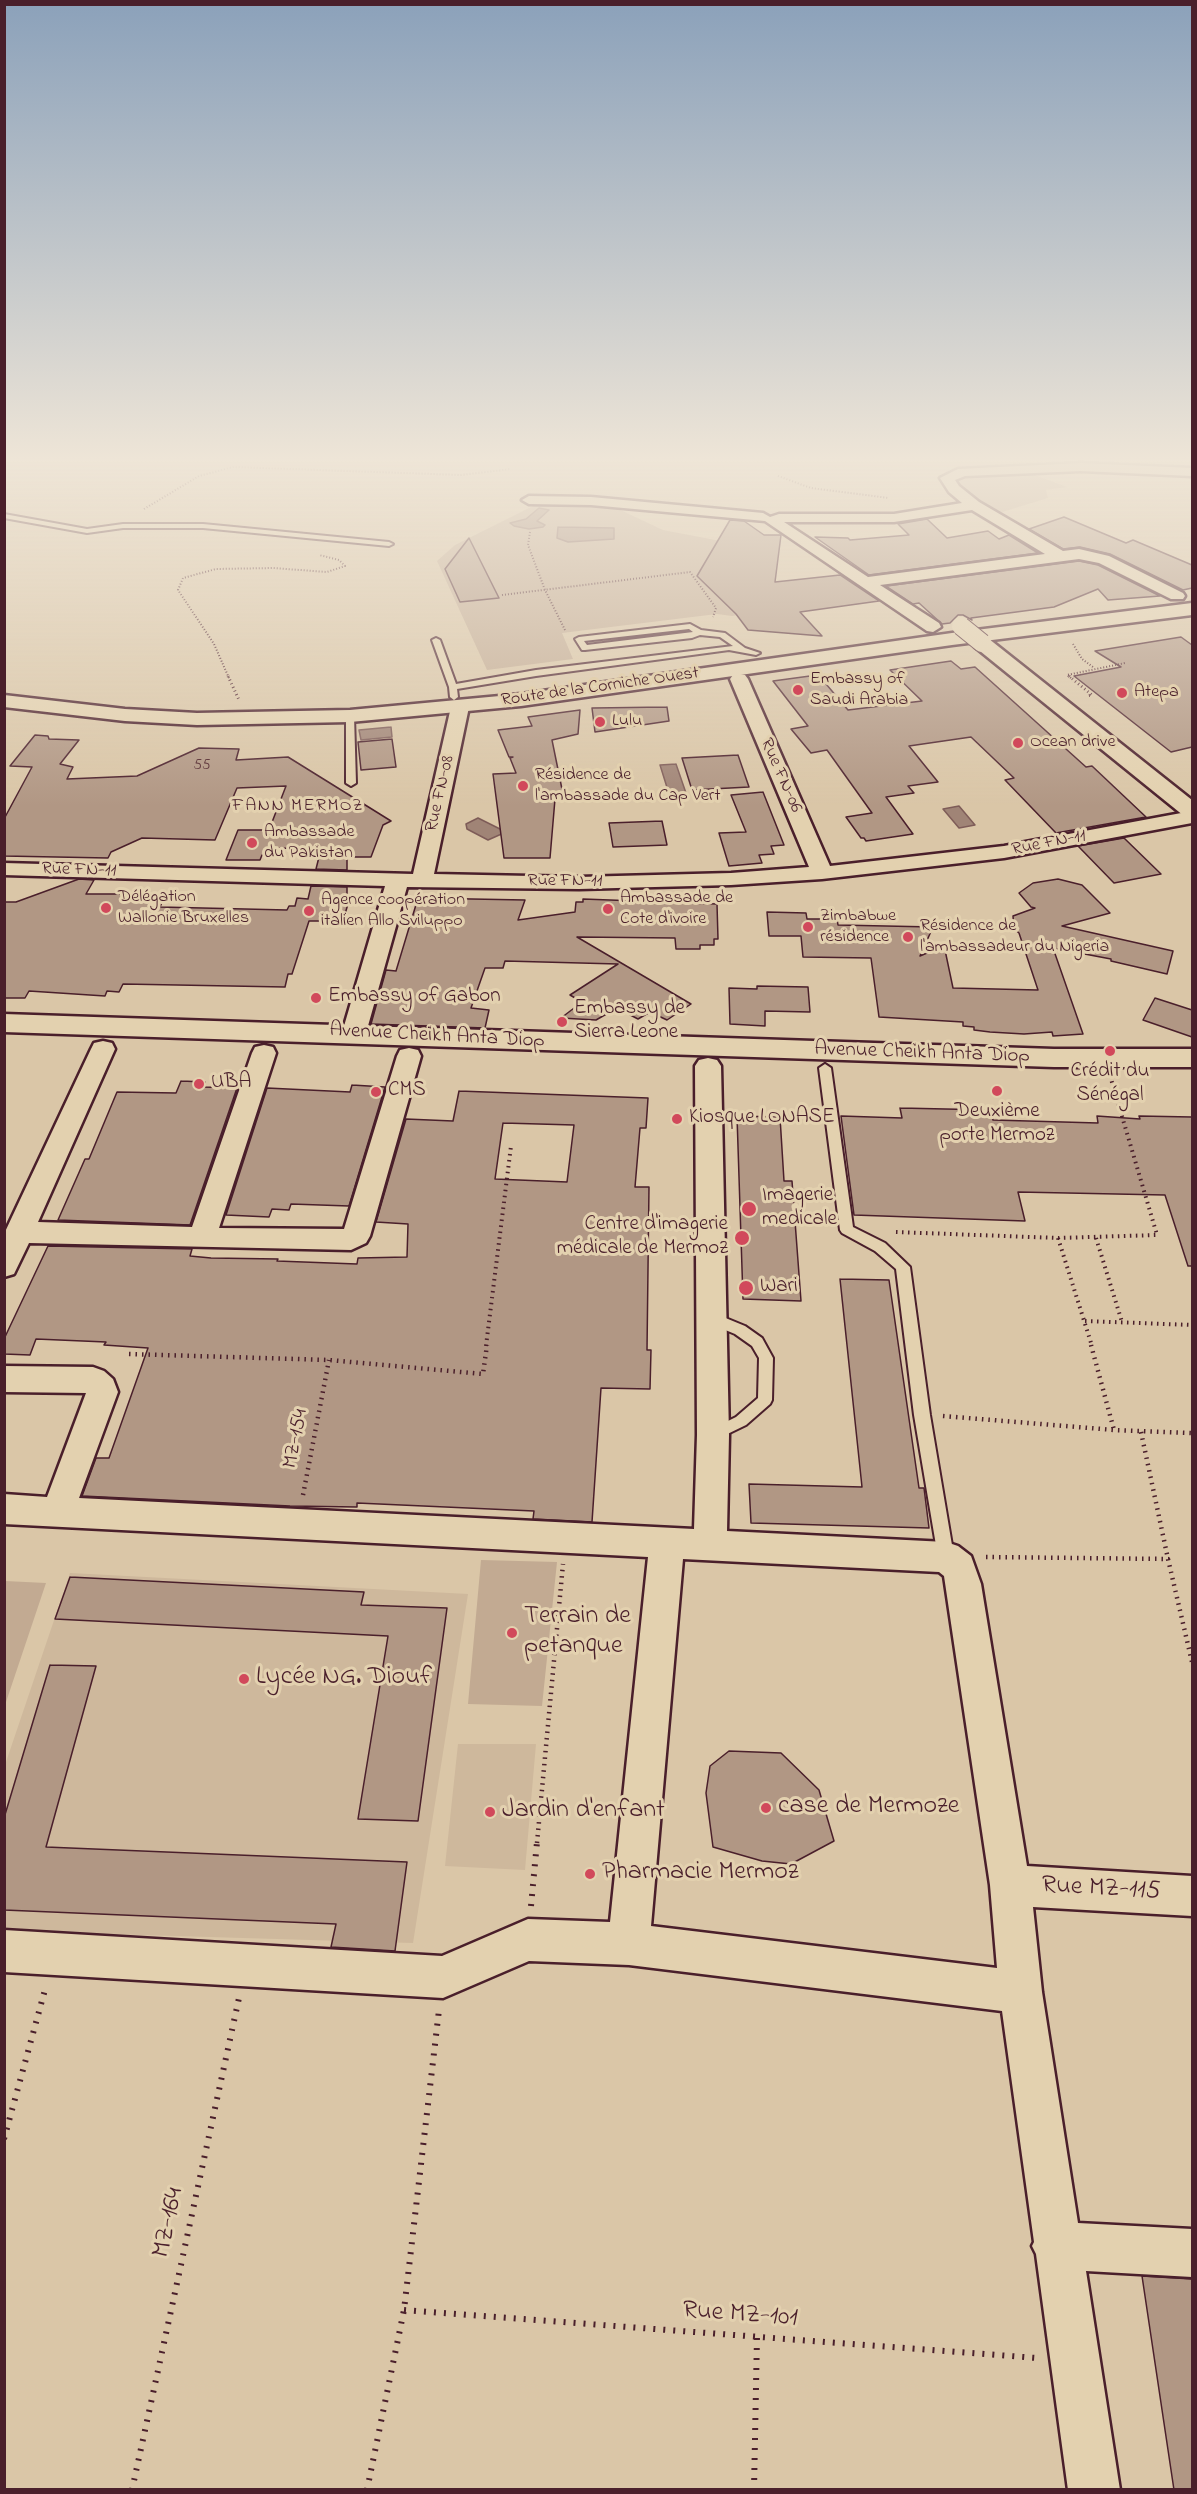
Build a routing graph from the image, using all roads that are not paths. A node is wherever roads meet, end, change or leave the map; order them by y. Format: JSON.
{"nodes":[{"id":1,"x":851,"y":572,"type":"edge"},
{"id":2,"x":937,"y":572,"type":"edge"},
{"id":3,"x":1132,"y":572,"type":"edge"},
{"id":4,"x":865,"y":582,"type":"junction"},
{"id":5,"x":1187,"y":597,"type":"edge"},
{"id":6,"x":1192,"y":609,"type":"edge"},
{"id":7,"x":1192,"y":616,"type":"edge"},
{"id":8,"x":960,"y":625,"type":"junction"},
{"id":9,"x":933,"y":627,"type":"junction"},
{"id":10,"x":579,"y":639,"type":"road end"},
{"id":11,"x":436,"y":640,"type":"dead end"},
{"id":12,"x":984,"y":644,"type":"junction"},
{"id":13,"x":749,"y":651,"type":"junction"},
{"id":14,"x":739,"y":679,"type":"junction"},
{"id":15,"x":603,"y":687,"type":"junction"},
{"id":16,"x":4,"y":690,"type":"edge"},
{"id":17,"x":509,"y":691,"type":"junction"},
{"id":18,"x":456,"y":697,"type":"junction"},
{"id":19,"x":4,"y":701,"type":"edge"},
{"id":20,"x":350,"y":716,"type":"junction"},
{"id":21,"x":351,"y":783,"type":"dead end"},
{"id":22,"x":1192,"y":811,"type":"edge"},
{"id":23,"x":1192,"y":817,"type":"edge"},
{"id":24,"x":4,"y":869,"type":"edge"},
{"id":25,"x":822,"y":873,"type":"junction"},
{"id":26,"x":398,"y":880,"type":"junction"},
{"id":27,"x":422,"y":880,"type":"junction"},
{"id":28,"x":4,"y":1023,"type":"edge"},
{"id":29,"x":354,"y":1033,"type":"junction"},
{"id":30,"x":4,"y":1046,"type":"edge"},
{"id":31,"x":103,"y":1049,"type":"junction"},
{"id":32,"x":264,"y":1053,"type":"junction"},
{"id":33,"x":409,"y":1056,"type":"junction"},
{"id":34,"x":1192,"y":1058,"type":"edge"},
{"id":35,"x":708,"y":1066,"type":"junction"},
{"id":36,"x":825,"y":1068,"type":"junction"},
{"id":37,"x":1192,"y":1074,"type":"edge"},
{"id":38,"x":20,"y":1232,"type":"junction"},
{"id":39,"x":202,"y":1238,"type":"junction"},
{"id":40,"x":4,"y":1266,"type":"edge"},
{"id":41,"x":710,"y":1317,"type":"junction"},
{"id":42,"x":4,"y":1379,"type":"edge"},
{"id":43,"x":713,"y":1435,"type":"junction"},
{"id":44,"x":4,"y":1509,"type":"edge"},
{"id":45,"x":58,"y":1511,"type":"junction"},
{"id":46,"x":667,"y":1543,"type":"junction"},
{"id":47,"x":710,"y":1545,"type":"junction"},
{"id":48,"x":946,"y":1557,"type":"junction"},
{"id":49,"x":1010,"y":1885,"type":"junction"},
{"id":50,"x":1192,"y":1896,"type":"edge"},
{"id":51,"x":629,"y":1944,"type":"junction"},
{"id":52,"x":4,"y":1951,"type":"edge"},
{"id":53,"x":1021,"y":1992,"type":"junction"},
{"id":54,"x":1056,"y":2246,"type":"junction"},
{"id":55,"x":1192,"y":2253,"type":"edge"},
{"id":56,"x":1094,"y":2490,"type":"edge"}],
"edges":[{"from":1,"to":4,"type":"street"},
{"from":2,"to":4,"type":"street"},
{"from":3,"to":5,"type":"street"},
{"from":4,"to":9,"type":"street"},
{"from":5,"to":8,"type":"main road"},
{"from":5,"to":17,"type":"main road","name":"Route de la Corniche Ouest"},
{"from":6,"to":15,"type":"main road","name":"Route de la Corniche Ouest"},
{"from":7,"to":12,"type":"main road"},
{"from":8,"to":9,"type":"main road"},
{"from":8,"to":12,"type":"main road","bridge":true},
{"from":9,"to":13,"type":"main road"},
{"from":10,"to":13,"type":"lane"},
{"from":11,"to":18,"type":"lane"},
{"from":12,"to":14,"type":"main road"},
{"from":12,"to":22,"type":"main road"},
{"from":13,"to":17,"type":"main road"},
{"from":13,"to":18,"type":"lane"},
{"from":14,"to":15,"type":"main road"},
{"from":14,"to":25,"type":"street","name":"Rue FN-06"},
{"from":15,"to":18,"type":"main road","name":"Route de la Corniche Ouest"},
{"from":16,"to":18,"type":"main road","name":"Route de la Corniche Ouest"},
{"from":17,"to":18,"type":"main road","name":"Route de la Corniche Ouest"},
{"from":18,"to":20,"type":"main road","name":"Route de la Corniche Ouest"},
{"from":18,"to":27,"type":"street","name":"Rue FN-08"},
{"from":19,"to":20,"type":"main road","name":"Route de la Corniche Ouest"},
{"from":20,"to":21,"type":"lane"},
{"from":23,"to":25,"type":"street","name":"Rue FN-11"},
{"from":24,"to":26,"type":"street","name":"Rue FN-11"},
{"from":25,"to":27,"type":"street","name":"Rue FN-11"},
{"from":26,"to":27,"type":"street","name":"Rue FN-11"},
{"from":26,"to":29,"type":"street"},
{"from":28,"to":29,"type":"main road","name":"Avenue Cheikh Anta Diop"},
{"from":29,"to":34,"type":"main road","name":"Avenue Cheikh Anta Diop"},
{"from":30,"to":31,"type":"main road","name":"Avenue Cheikh Anta Diop"},
{"from":31,"to":32,"type":"main road","name":"Avenue Cheikh Anta Diop"},
{"from":31,"to":38,"type":"street"},
{"from":32,"to":33,"type":"main road","name":"Avenue Cheikh Anta Diop"},
{"from":32,"to":39,"type":"street"},
{"from":33,"to":35,"type":"main road","name":"Avenue Cheikh Anta Diop"},
{"from":33,"to":39,"type":"street"},
{"from":35,"to":36,"type":"main road","name":"Avenue Cheikh Anta Diop"},
{"from":35,"to":41,"type":"street"},
{"from":36,"to":37,"type":"main road","name":"Avenue Cheikh Anta Diop"},
{"from":36,"to":48,"type":"lane"},
{"from":38,"to":39,"type":"street"},
{"from":38,"to":40,"type":"street"},
{"from":41,"to":43,"type":"street"},
{"from":41,"to":43,"type":"lane"},
{"from":42,"to":45,"type":"street"},
{"from":43,"to":47,"type":"street"},
{"from":44,"to":45,"type":"street"},
{"from":45,"to":46,"type":"street"},
{"from":46,"to":47,"type":"street"},
{"from":46,"to":51,"type":"street"},
{"from":47,"to":48,"type":"street"},
{"from":48,"to":49,"type":"street"},
{"from":49,"to":50,"type":"street","name":"Rue MZ-115"},
{"from":49,"to":53,"type":"street"},
{"from":51,"to":52,"type":"street"},
{"from":51,"to":53,"type":"street"},
{"from":53,"to":54,"type":"street"},
{"from":54,"to":55,"type":"street"},
{"from":54,"to":56,"type":"street"}]}
